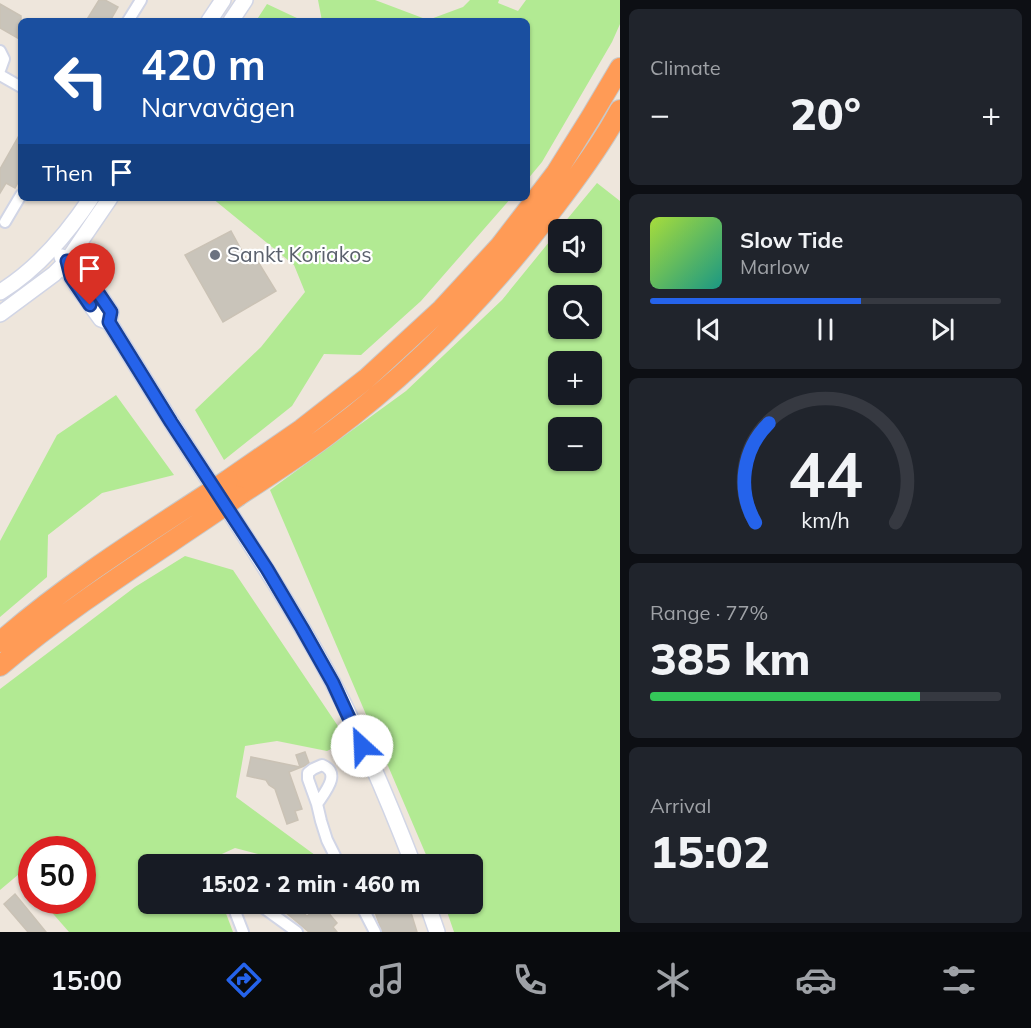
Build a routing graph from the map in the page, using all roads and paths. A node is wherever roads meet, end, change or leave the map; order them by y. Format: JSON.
{"nodes":[{"id":1,"x":141,"y":0,"type":"edge"},
{"id":2,"x":223,"y":0,"type":"edge"},
{"id":3,"x":245,"y":0,"type":"edge"},
{"id":4,"x":130,"y":18,"type":"edge"},
{"id":5,"x":210,"y":18,"type":"edge"},
{"id":6,"x":233,"y":18,"type":"edge"},
{"id":7,"x":0,"y":51,"type":"edge"},
{"id":8,"x":620,"y":68,"type":"edge"},
{"id":9,"x":0,"y":70,"type":"edge"},
{"id":10,"x":0,"y":75,"type":"edge"},
{"id":11,"x":18,"y":85,"type":"edge"},
{"id":12,"x":620,"y":110,"type":"edge"},
{"id":13,"x":18,"y":200,"type":"edge"},
{"id":14,"x":89,"y":201,"type":"edge"},
{"id":15,"x":108,"y":201,"type":"edge"},
{"id":16,"x":5,"y":222,"type":"dead end"},
{"id":17,"x":53,"y":249,"type":"junction"},
{"id":18,"x":67,"y":261,"type":"junction"},
{"id":19,"x":46,"y":281,"type":"junction"},
{"id":20,"x":77,"y":286,"type":"junction"},
{"id":21,"x":0,"y":292,"type":"edge"},
{"id":22,"x":0,"y":314,"type":"edge"},
{"id":23,"x":109,"y":322,"type":"junction"},
{"id":24,"x":233,"y":488,"type":"junction"},
{"id":25,"x":0,"y":642,"type":"edge"},
{"id":26,"x":0,"y":666,"type":"edge"},
{"id":27,"x":317,"y":804,"type":"dead end"},
{"id":28,"x":334,"y":854,"type":"edge"},
{"id":29,"x":409,"y":854,"type":"edge"},
{"id":30,"x":236,"y":914,"type":"edge"},
{"id":31,"x":272,"y":914,"type":"edge"},
{"id":32,"x":366,"y":914,"type":"edge"},
{"id":33,"x":431,"y":914,"type":"edge"},
{"id":34,"x":243,"y":932,"type":"edge"},
{"id":35,"x":297,"y":932,"type":"edge"},
{"id":36,"x":375,"y":932,"type":"edge"},
{"id":37,"x":437,"y":932,"type":"edge"}],
"edges":[{"from":1,"to":4,"type":"street"},
{"from":2,"to":5,"type":"main road"},
{"from":3,"to":6,"type":"main road"},
{"from":7,"to":9,"type":"street"},
{"from":8,"to":24,"type":"highway"},
{"from":10,"to":11,"type":"street"},
{"from":12,"to":24,"type":"highway"},
{"from":13,"to":16,"type":"street"},
{"from":14,"to":17,"type":"main road"},
{"from":15,"to":18,"type":"main road"},
{"from":17,"to":18,"type":"main road"},
{"from":17,"to":21,"type":"main road"},
{"from":18,"to":19,"type":"main road"},
{"from":18,"to":20,"type":"main road"},
{"from":18,"to":23,"type":"main road"},
{"from":19,"to":20,"type":"main road"},
{"from":19,"to":22,"type":"main road"},
{"from":20,"to":23,"type":"main road"},
{"from":23,"to":29,"type":"main road"},
{"from":24,"to":25,"type":"highway","bridge":true},
{"from":24,"to":26,"type":"highway","bridge":true},
{"from":27,"to":28,"type":"street"},
{"from":30,"to":34,"type":"street"},
{"from":31,"to":35,"type":"street"},
{"from":32,"to":36,"type":"street"},
{"from":33,"to":37,"type":"main road"}]}
